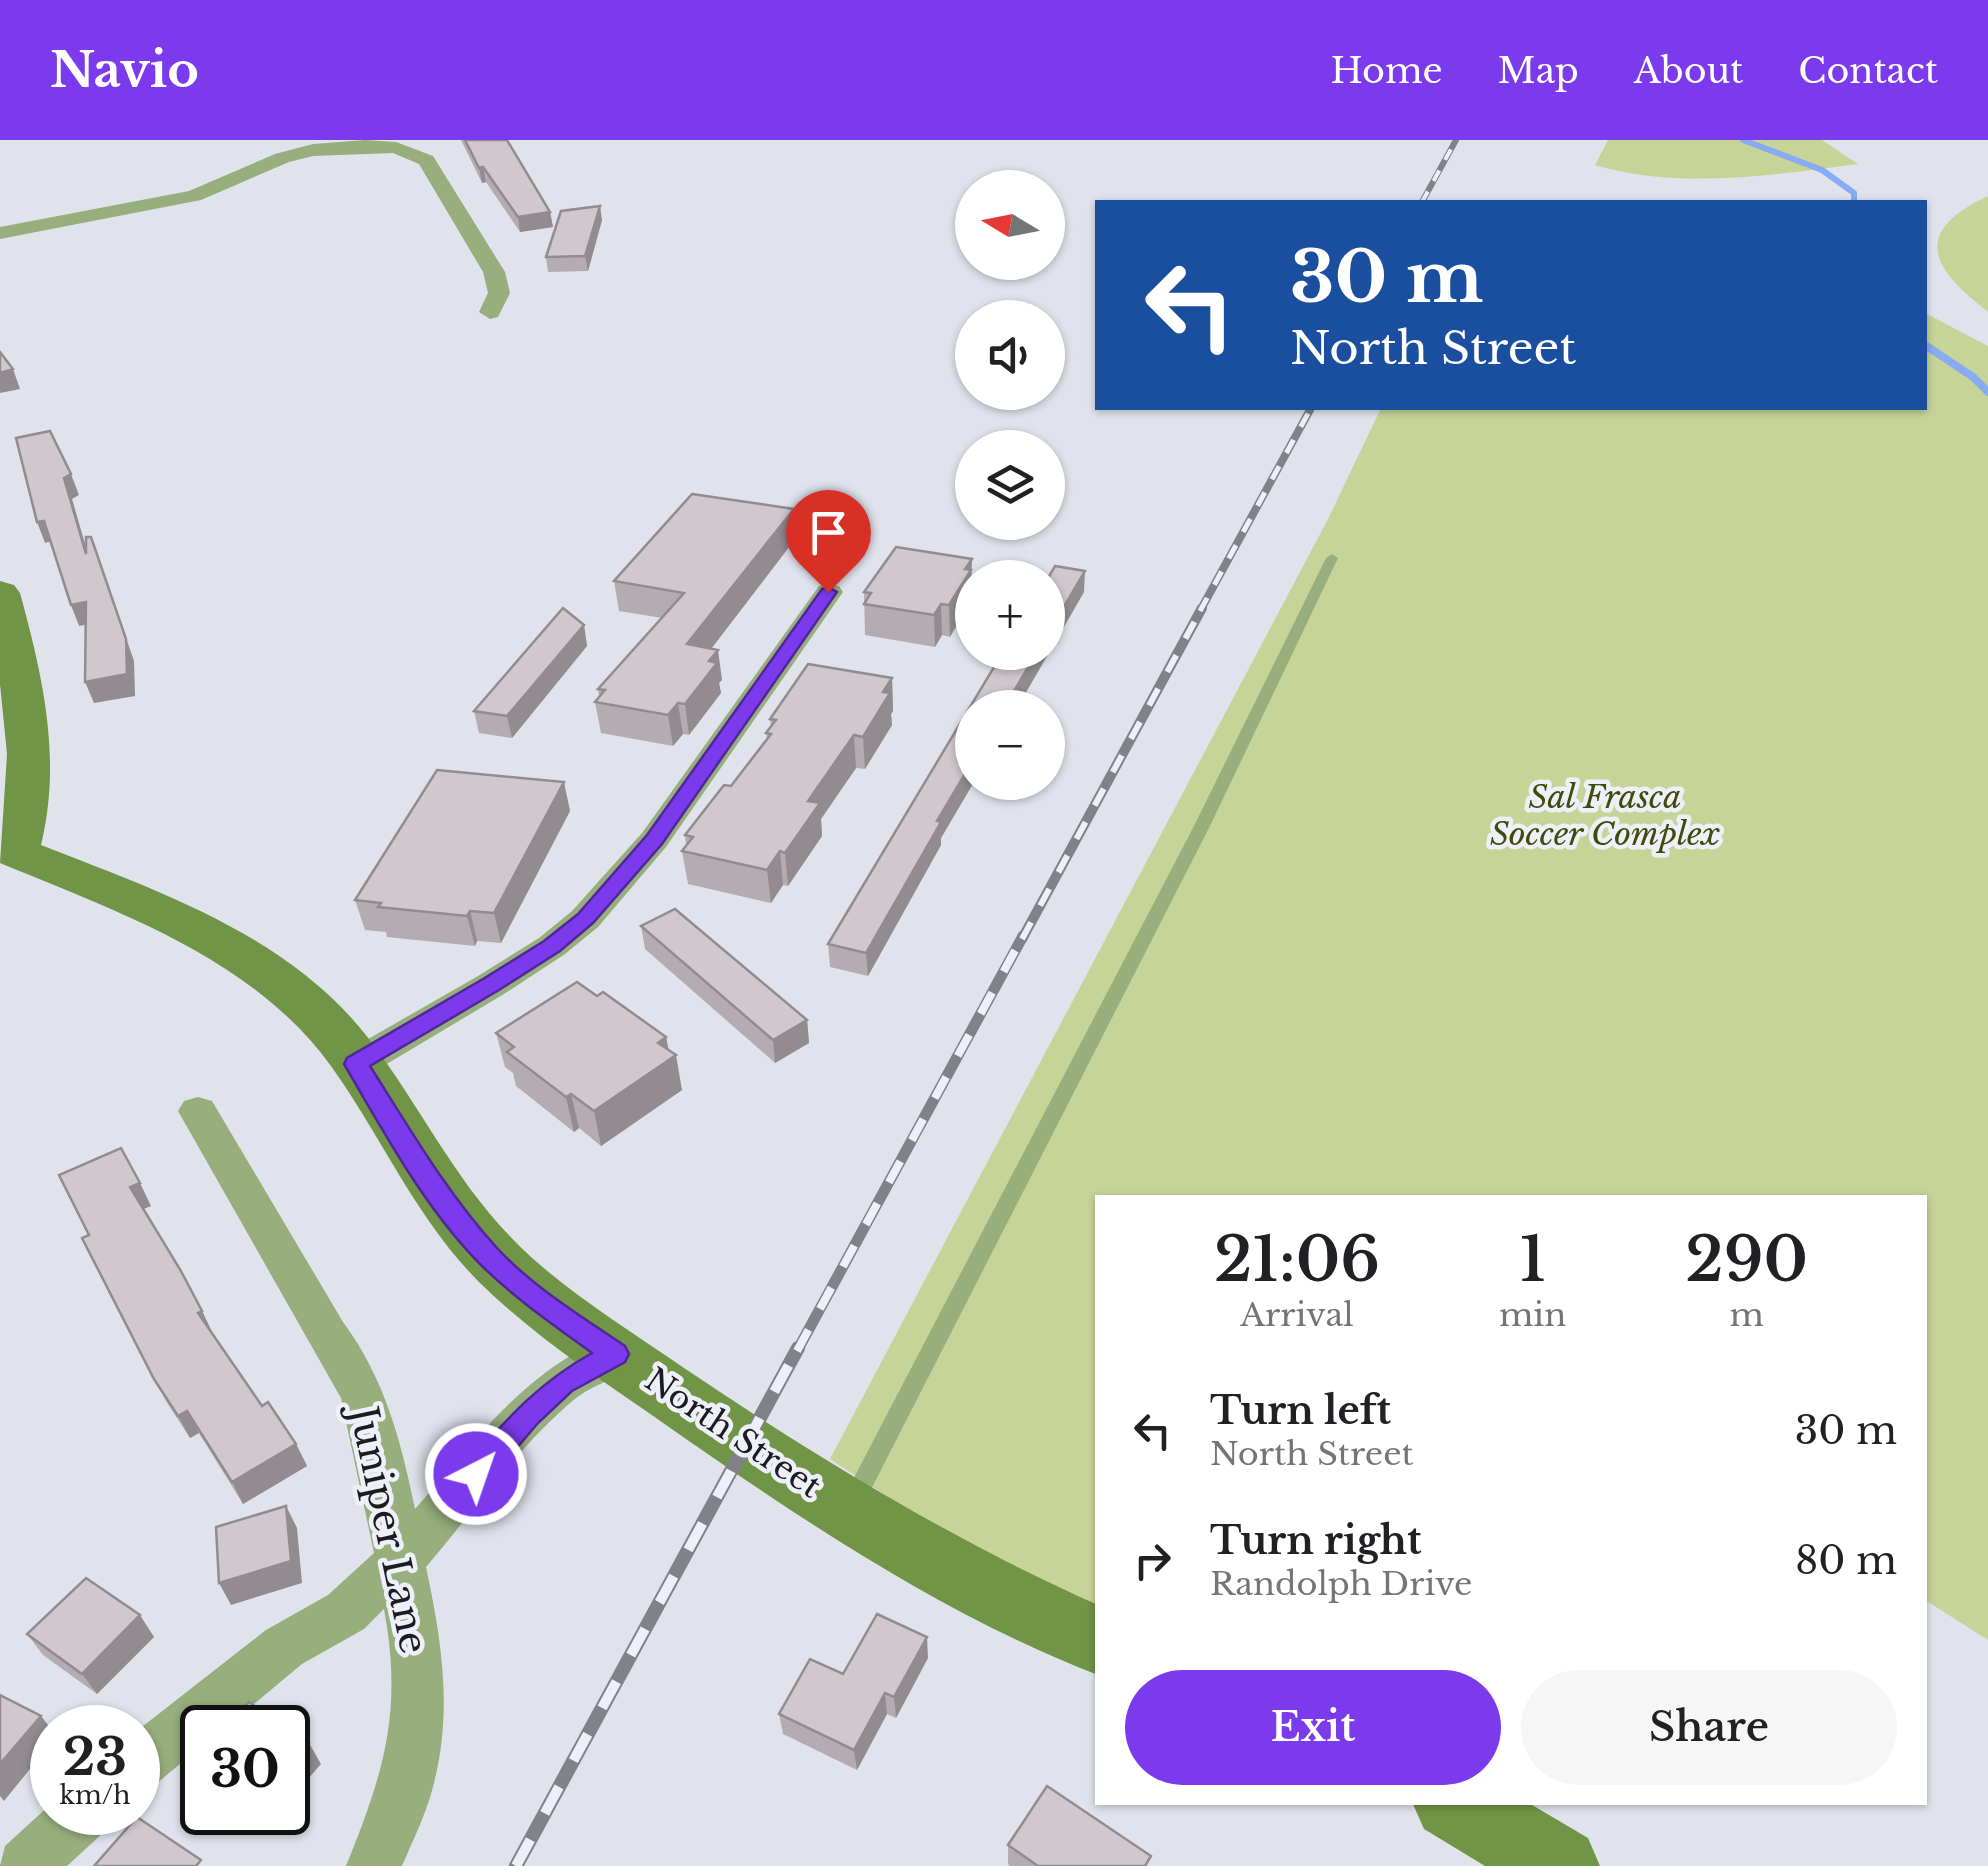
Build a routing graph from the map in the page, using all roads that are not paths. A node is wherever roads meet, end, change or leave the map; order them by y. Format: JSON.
{"nodes":[{"id":1,"x":0,"y":232,"type":"edge"},
{"id":2,"x":490,"y":312,"type":"dead end"},
{"id":3,"x":1332,"y":558,"type":"dead end"},
{"id":4,"x":0,"y":592,"type":"edge"},
{"id":5,"x":828,"y":592,"type":"dead end"},
{"id":6,"x":8,"y":849,"type":"edge"},
{"id":7,"x":356,"y":1064,"type":"junction"},
{"id":8,"x":198,"y":1111,"type":"dead end"},
{"id":9,"x":615,"y":1354,"type":"junction"},
{"id":10,"x":849,"y":1509,"type":"junction"},
{"id":11,"x":399,"y":1562,"type":"junction"},
{"id":12,"x":1095,"y":1640,"type":"edge"},
{"id":13,"x":160,"y":1747,"type":"edge"},
{"id":14,"x":1456,"y":1805,"type":"edge"},
{"id":15,"x":59,"y":1835,"type":"edge"},
{"id":16,"x":25,"y":1866,"type":"edge"},
{"id":17,"x":374,"y":1866,"type":"edge"},
{"id":18,"x":1560,"y":1866,"type":"edge"}],
"edges":[{"from":1,"to":2,"type":"street"},
{"from":3,"to":10,"type":"lane"},
{"from":4,"to":6,"type":"main road"},
{"from":5,"to":7,"type":"street"},
{"from":6,"to":7,"type":"main road","name":"North Street"},
{"from":7,"to":9,"type":"main road","name":"North Street"},
{"from":8,"to":11,"type":"street","name":"Juniper Lane"},
{"from":9,"to":10,"type":"main road","name":"North Street"},
{"from":9,"to":11,"type":"street"},
{"from":10,"to":12,"type":"main road","name":"North Street"},
{"from":11,"to":13,"type":"street"},
{"from":11,"to":17,"type":"street","name":"Juniper Lane"},
{"from":14,"to":18,"type":"main road"},
{"from":15,"to":16,"type":"street"}]}
